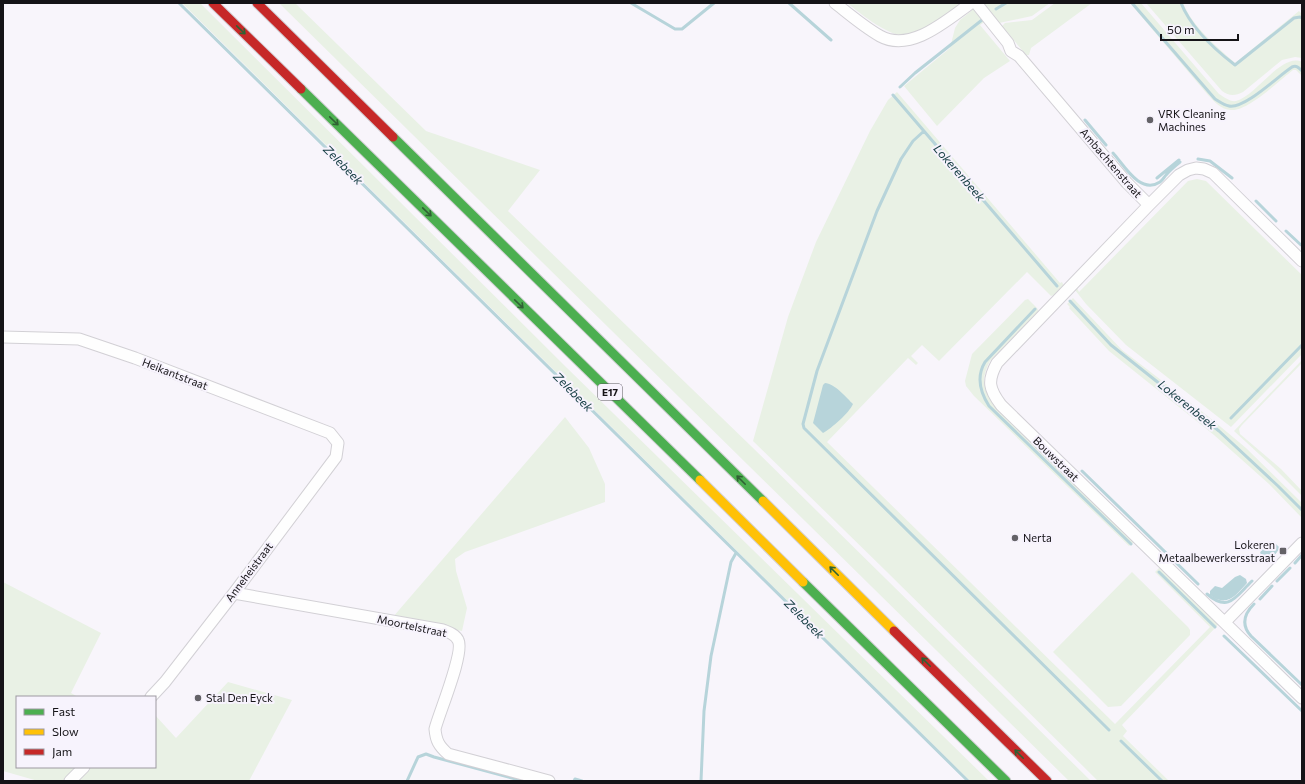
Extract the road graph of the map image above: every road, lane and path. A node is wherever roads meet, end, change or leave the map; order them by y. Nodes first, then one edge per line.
1 (213, 3) edge
2 (257, 3) edge
3 (835, 3) edge
4 (971, 3) edge
5 (976, 3) edge
6 (1149, 205) junction
7 (1302, 261) edge
8 (3, 337) edge
9 (338, 443) joint
10 (1302, 543) edge
11 (234, 593) junction
12 (1225, 622) junction
13 (152, 696) edge
14 (1302, 698) edge
15 (83, 768) edge
16 (70, 781) edge
17 (549, 781) edge
18 (1006, 781) edge
19 (1047, 781) edge

1 -> 18 highway, E17
19 -> 2 highway, E17
3 - 4 street
5 - 6 street, Ambachtenstraat
6 - 7 street, Ambachtenstraat
6 - 12 street, Bouwstraat
8 - 9 street, Heikantstraat
9 - 11 street, Anneheistraat
10 - 12 street
11 - 13 street, Anneheistraat
11 - 17 street, Moortelstraat
12 - 14 street, Bouwstraat
15 - 16 street

